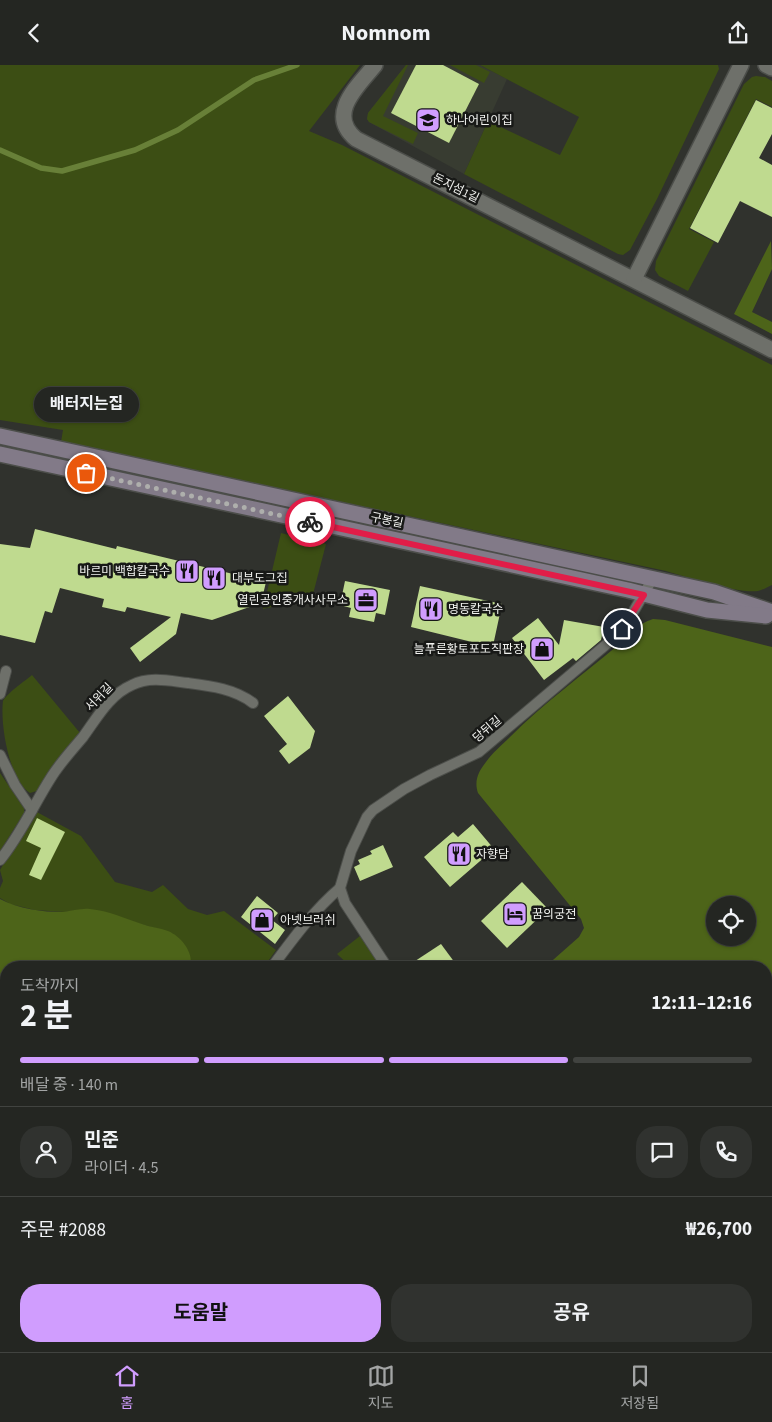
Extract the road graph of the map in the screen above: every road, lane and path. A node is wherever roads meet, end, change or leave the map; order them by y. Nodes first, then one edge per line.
1 (375, 65) edge
2 (741, 65) edge
3 (766, 65) edge
4 (772, 68) edge
5 (634, 279) junction
6 (772, 350) edge
7 (0, 436) edge
8 (0, 454) edge
9 (653, 578) junction
10 (644, 595) junction
11 (772, 612) edge
12 (772, 617) edge
13 (6, 671) dead end
14 (0, 694) edge
15 (253, 703) dead end
16 (0, 755) edge
17 (32, 809) junction
18 (0, 860) edge
19 (340, 888) junction
20 (277, 961) edge
21 (383, 961) edge

1 - 5 street, 돈지섬1길
2 - 5 street
3 - 4 street
5 - 6 street, 돈지섬1길
7 - 9 street, 구봉길
8 - 10 street, 구봉길
9 - 10 lane, 당뒤길
9 - 11 street, 구봉길
10 - 12 street, 구봉길
10 - 19 lane, 당뒤길
13 - 14 lane
15 - 17 lane, 서위길
16 - 17 lane
17 - 18 lane, 서위길
19 - 20 lane, 당뒤길
19 - 21 lane

